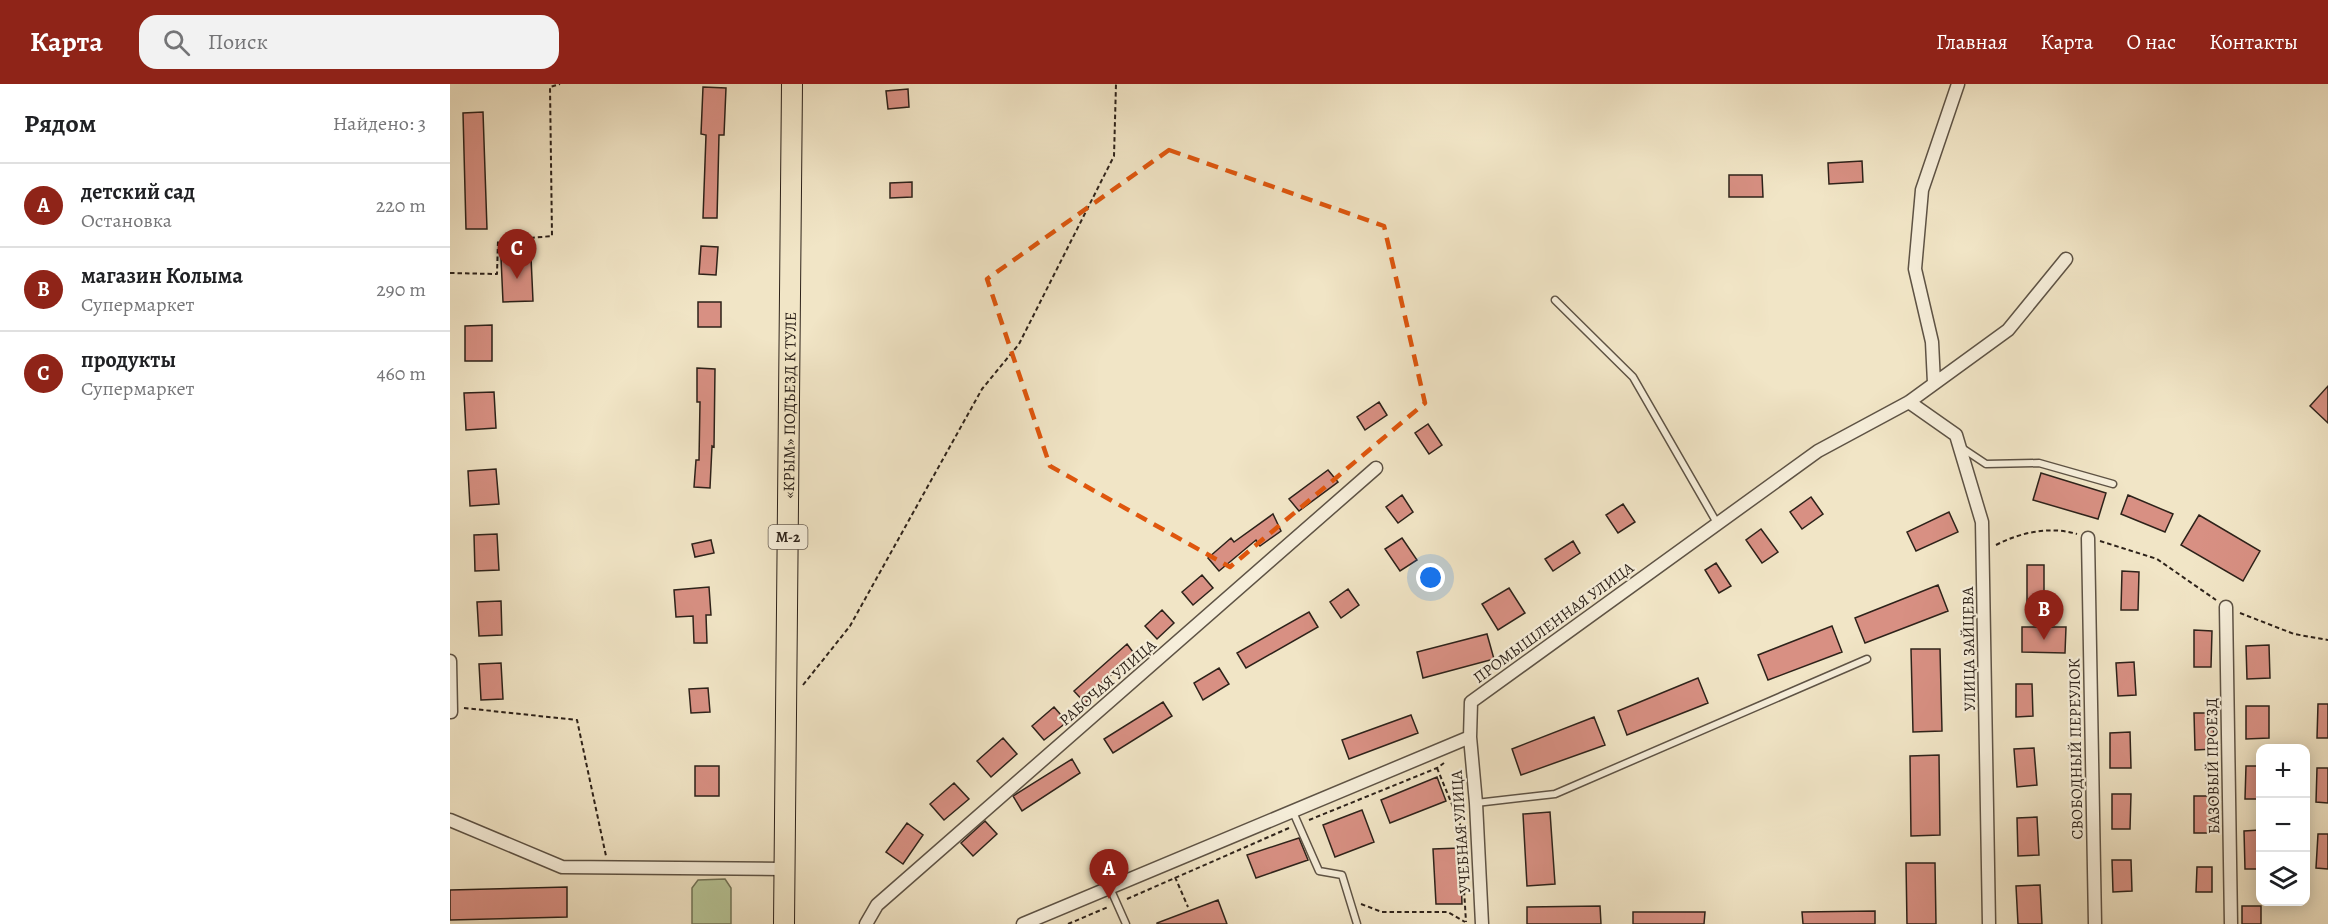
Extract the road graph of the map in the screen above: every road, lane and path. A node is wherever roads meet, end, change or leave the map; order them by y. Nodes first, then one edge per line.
1 (560, 84) edge
2 (792, 84) edge
3 (1116, 84) edge
4 (1958, 84) edge
5 (2066, 259) dead end
6 (450, 273) edge
7 (1556, 300) dead end
8 (1934, 383) junction
9 (1909, 402) junction
10 (1959, 446) junction
11 (1376, 468) dead end
12 (2113, 484) dead end
13 (1717, 524) junction
14 (2088, 538) junction
15 (1983, 551) junction
16 (2226, 607) junction
17 (2328, 640) edge
18 (1867, 659) dead end
19 (450, 661) edge
20 (786, 706) junction
21 (451, 709) edge
22 (1470, 737) junction
23 (1446, 761) dead end
24 (1437, 768) junction
25 (1476, 803) junction
26 (1293, 812) junction
27 (450, 820) edge
28 (1299, 824) junction
29 (608, 867) junction
30 (784, 869) junction
31 (1175, 877) junction
32 (1110, 888) junction
33 (1350, 899) junction
34 (1117, 903) junction
35 (1188, 907) dead end
36 (1468, 923) edge
37 (784, 924) edge
38 (866, 924) edge
39 (1023, 924) edge
40 (1068, 924) edge
41 (1126, 924) edge
42 (1357, 924) edge
43 (1482, 924) edge
44 (1989, 924) edge
45 (2095, 924) edge
46 (2231, 924) edge

1 - 6 path
2 - 20 main road, «КРЫМ» ПОДЪЕЗД К ТУЛЕ / М-2
3 - 20 path
4 - 8 street
5 - 8 street, ПРОМЫШЛЕННАЯ УЛИЦА
7 - 13 lane
8 - 9 street, ПРОМЫШЛЕННАЯ УЛИЦА
9 - 10 street, УЛИЦА ЗАЙЦЕВА
9 - 13 street, ПРОМЫШЛЕННАЯ УЛИЦА
10 - 12 lane
10 - 15 street, УЛИЦА ЗАЙЦЕВА
11 - 38 street, РАБОЧАЯ УЛИЦА
13 - 22 street, ПРОМЫШЛЕННАЯ УЛИЦА
14 - 15 path
14 - 16 path
14 - 45 street, СВОБОДНЫЙ ПЕРЕУЛОК
15 - 44 street, УЛИЦА ЗАЙЦЕВА
16 - 17 path
16 - 46 street, БАЗОВЫЙ ПРОЕЗД
18 - 25 lane
19 - 21 street
20 - 30 main road, «КРЫМ» ПОДЪЕЗД К ТУЛЕ / М-2
21 - 29 path
22 - 25 street, УЧЕБНАЯ УЛИЦА
22 - 26 street
23 - 24 path
24 - 28 path
24 - 36 path
25 - 43 street, УЧЕБНАЯ УЛИЦА
26 - 28 lane
26 - 32 street
27 - 29 street
28 - 31 path
28 - 33 lane
29 - 30 street
30 - 37 main road, «КРЫМ» ПОДЪЕЗД К ТУЛЕ
31 - 34 path
31 - 35 path
32 - 34 lane
32 - 39 street
33 - 36 path
33 - 42 lane
34 - 40 path
34 - 41 lane

